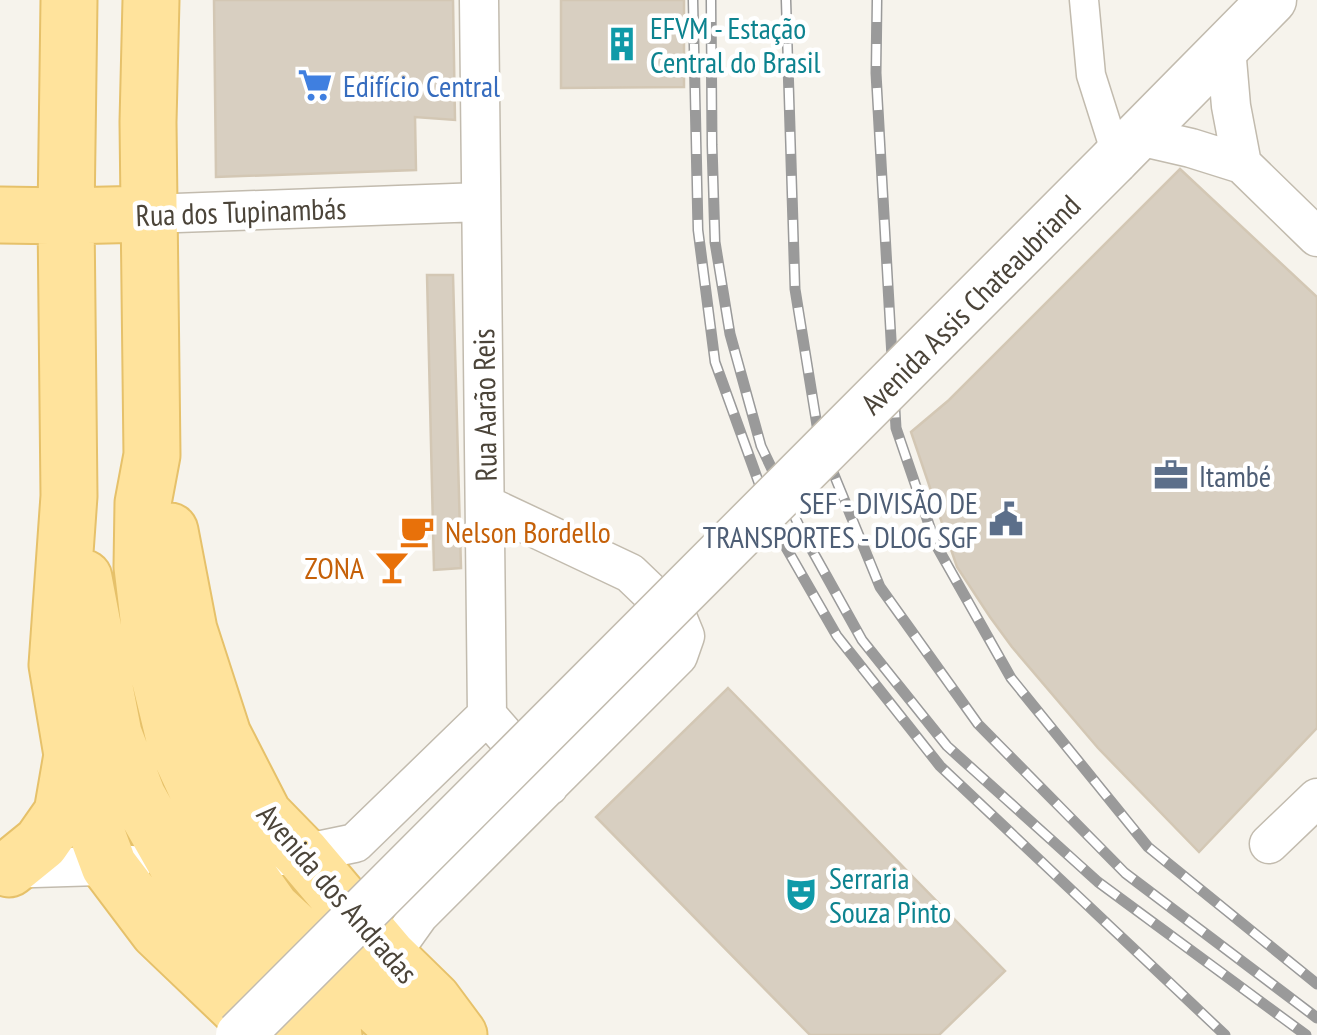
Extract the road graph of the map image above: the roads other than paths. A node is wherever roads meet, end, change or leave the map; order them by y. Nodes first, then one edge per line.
1 (69, 0) edge
2 (151, 0) edge
3 (479, 0) edge
4 (1084, 0) edge
5 (1272, 0) edge
6 (1226, 48) junction
7 (1123, 151) junction
8 (1242, 164) junction
9 (482, 202) junction
10 (0, 214) edge
11 (150, 214) junction
12 (66, 216) junction
13 (1317, 237) edge
14 (152, 455) junction
15 (69, 496) junction
16 (486, 506) junction
17 (487, 715) junction
18 (72, 755) junction
19 (549, 786) junction
20 (1317, 798) edge
21 (1269, 844) dead end
22 (302, 854) junction
23 (238, 860) junction
24 (176, 864) junction
25 (109, 866) junction
26 (5, 869) edge
27 (358, 1013) edge
28 (240, 1035) edge
29 (267, 1035) edge
30 (459, 1035) edge

1 - 12 main road, Avenida dos Andradas
2 - 11 main road, Avenida dos Andradas
3 - 9 street, Rua Aarão Reis
4 - 7 street
5 - 6 street, Avenida Assis Chateaubriand
6 - 7 street, Avenida Assis Chateaubriand
6 - 8 street
7 - 8 street
7 - 28 street, Avenida Assis Chateaubriand, bridge
8 - 13 street
9 - 11 street, Rua dos Tupinambás
9 - 16 street, Rua Aarão Reis
10 - 12 main road, Rua dos Tupinambás
11 - 12 main road, Rua dos Tupinambás
11 - 14 main road, Avenida dos Andradas
12 - 15 main road, Avenida dos Andradas
14 - 22 main road, Avenida dos Andradas
14 - 23 main road, Avenida dos Andradas
15 - 18 main road, Avenida dos Andradas
15 - 24 main road, Avenida dos Andradas
16 - 17 street, Rua Aarão Reis
16 - 19 street
17 - 19 street
17 - 22 street
18 - 25 main road, Avenida dos Andradas
18 - 26 main road
19 - 27 street
20 - 21 street
22 - 23 street
22 - 27 main road, Avenida dos Andradas
23 - 24 street
23 - 27 main road, Avenida dos Andradas
24 - 25 street
24 - 27 main road, Avenida dos Andradas
25 - 26 street
25 - 29 main road, Avenida dos Andradas
27 - 30 main road, Avenida dos Andradas

